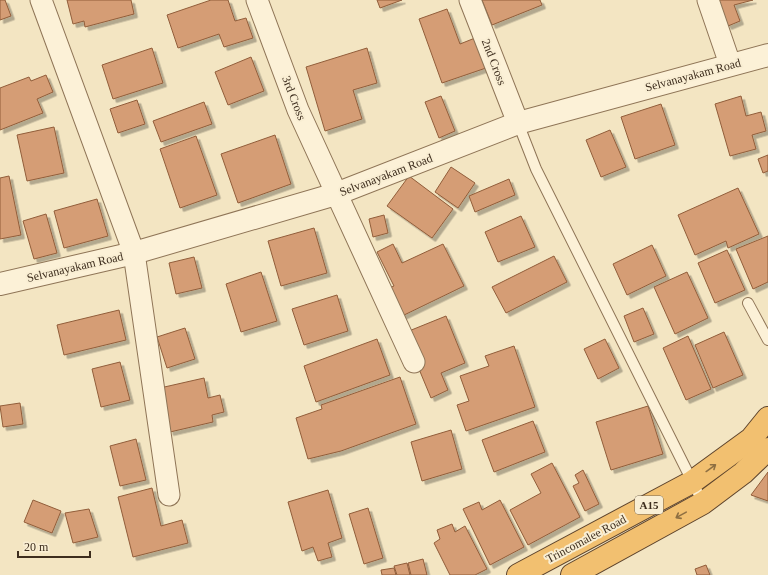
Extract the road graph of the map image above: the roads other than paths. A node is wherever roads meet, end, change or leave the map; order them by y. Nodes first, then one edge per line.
1 (41, 0) edge
2 (257, 0) edge
3 (470, 0) edge
4 (708, 0) edge
5 (768, 55) edge
6 (730, 64) junction
7 (518, 123) junction
8 (336, 194) junction
9 (134, 253) junction
10 (0, 284) edge
11 (748, 302) dead end
12 (768, 340) edge
13 (414, 362) dead end
14 (768, 418) edge
15 (768, 449) edge
16 (692, 482) junction
17 (169, 495) dead end
18 (703, 503) junction
19 (518, 575) edge
20 (572, 575) edge

1 - 9 street
2 - 8 street, 3rd Cross
3 - 7 street, 2nd Cross
4 - 6 street
5 - 6 street, Selvanayakam Road
6 - 7 street, Selvanayakam Road
7 - 8 street, Selvanayakam Road
7 - 16 lane
8 - 9 street, Selvanayakam Road
8 - 13 street, 3rd Cross
9 - 10 street, Selvanayakam Road
9 - 17 street
11 - 12 lane
16 -> 14 highway, Trincomalee Road / A15
15 - 18 highway, Trincomalee Road / A15
16 - 18 lane
16 - 19 highway, Trincomalee Road / A15
18 -> 20 highway, Trincomalee Road / A15

